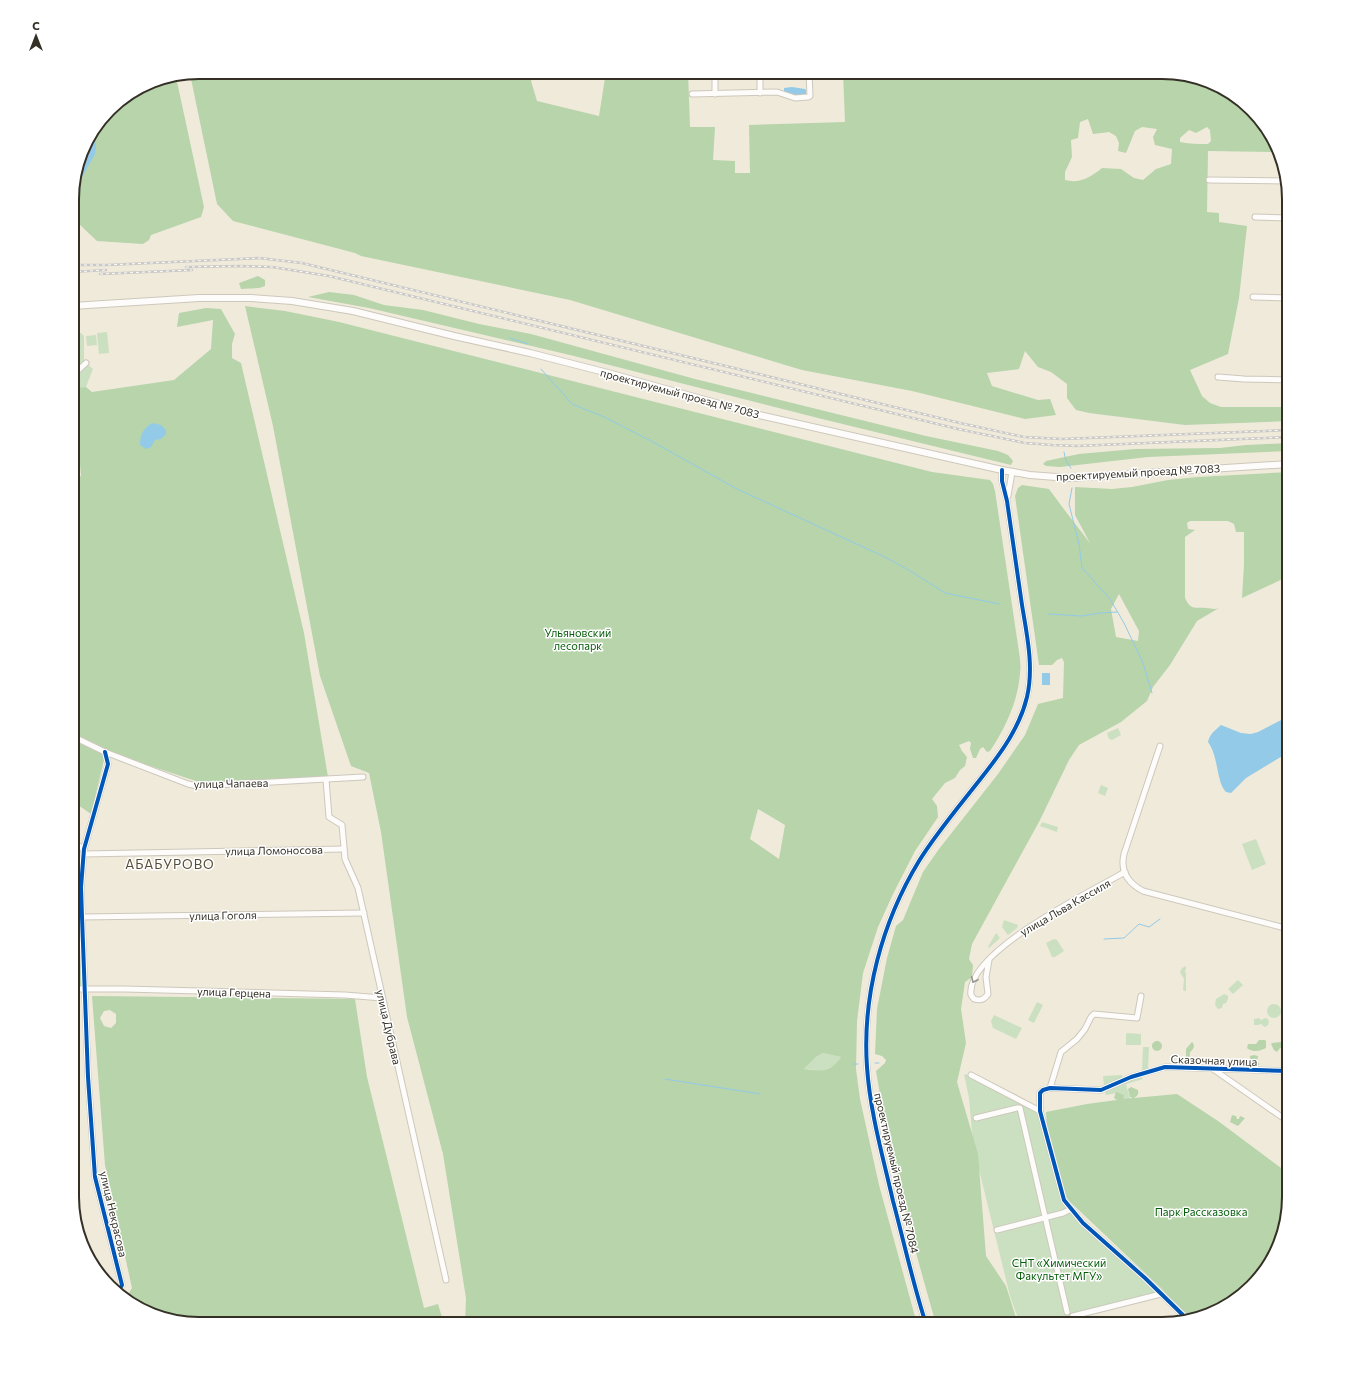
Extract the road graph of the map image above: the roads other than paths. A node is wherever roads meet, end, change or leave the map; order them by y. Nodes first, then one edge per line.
1 (715, 79) edge
2 (760, 79) edge
3 (809, 79) edge
4 (760, 93) junction
5 (692, 94) dead end
6 (716, 94) junction
7 (1209, 180) dead end
8 (1280, 181) edge
9 (1255, 217) dead end
10 (1282, 218) edge
11 (1253, 297) dead end
12 (1282, 298) edge
13 (79, 306) edge
14 (86, 363) dead end
15 (79, 370) edge
16 (1218, 377) dead end
17 (1282, 380) edge
18 (1282, 464) edge
19 (1002, 470) junction
20 (1012, 472) junction
21 (1007, 501) junction
22 (79, 739) edge
23 (1160, 746) dead end
24 (105, 752) junction
25 (363, 778) dead end
26 (326, 780) junction
27 (79, 848) edge
28 (344, 849) junction
29 (83, 851) junction
30 (1125, 872) junction
31 (81, 887) joint
32 (364, 913) junction
33 (82, 917) junction
34 (1282, 927) edge
35 (989, 960) junction
36 (79, 989) edge
37 (84, 989) junction
38 (1141, 996) dead end
39 (382, 998) junction
40 (1212, 1068) junction
41 (1282, 1071) edge
42 (971, 1075) dead end
43 (1050, 1088) junction
44 (1040, 1112) junction
45 (1282, 1117) edge
46 (976, 1118) dead end
47 (1071, 1209) junction
48 (1045, 1218) junction
49 (997, 1230) dead end
50 (446, 1280) dead end
51 (121, 1287) edge
52 (1161, 1294) junction
53 (1067, 1312) dead end
54 (1183, 1315) edge
55 (1073, 1316) dead end
56 (924, 1317) edge

1 - 6 street
2 - 4 street
3 - 4 street
4 - 6 street
5 - 6 street
7 - 8 street
9 - 10 street
11 - 12 street
13 - 19 main road, проектируемый проезд № 7083
14 - 15 street
16 - 17 street
18 - 20 main road, проектируемый проезд № 7083
19 - 20 main road, проектируемый проезд № 7083
19 - 21 street, проектируемый проезд № 7084
20 - 21 street, проектируемый проезд № 7084
21 - 56 street, проектируемый проезд № 7084
22 - 24 street, улица Чапаева
23 - 30 street
24 - 26 street, улица Чапаева
24 - 29 street, улица Некрасова
25 - 26 street, улица Чапаева
26 - 28 street, улица Дубрава
27 - 29 street
28 - 29 street, улица Ломоносова
28 - 32 street, улица Дубрава
29 - 31 street, улица Некрасова
30 - 34 street
30 - 35 street, улица Льва Кассиля
31 - 33 street, улица Некрасова
32 - 33 street, улица Гоголя
32 - 39 street, улица Дубрава
33 - 37 street, улица Некрасова
35 -> 35 street, улица Льва Кассиля
36 - 37 street, улица Герцена
37 - 39 street, улица Герцена
37 - 51 street, улица Некрасова
38 - 43 street
39 - 50 street, улица Дубрава
40 - 41 street, Сказочная улица
40 - 43 street, Сказочная улица
40 - 45 street, Сказочная улица
42 - 44 street
43 - 44 street
44 - 47 street
46 - 48 street
47 - 48 street
47 - 52 street
48 - 49 street
48 - 53 street
52 - 54 street
52 - 55 street

